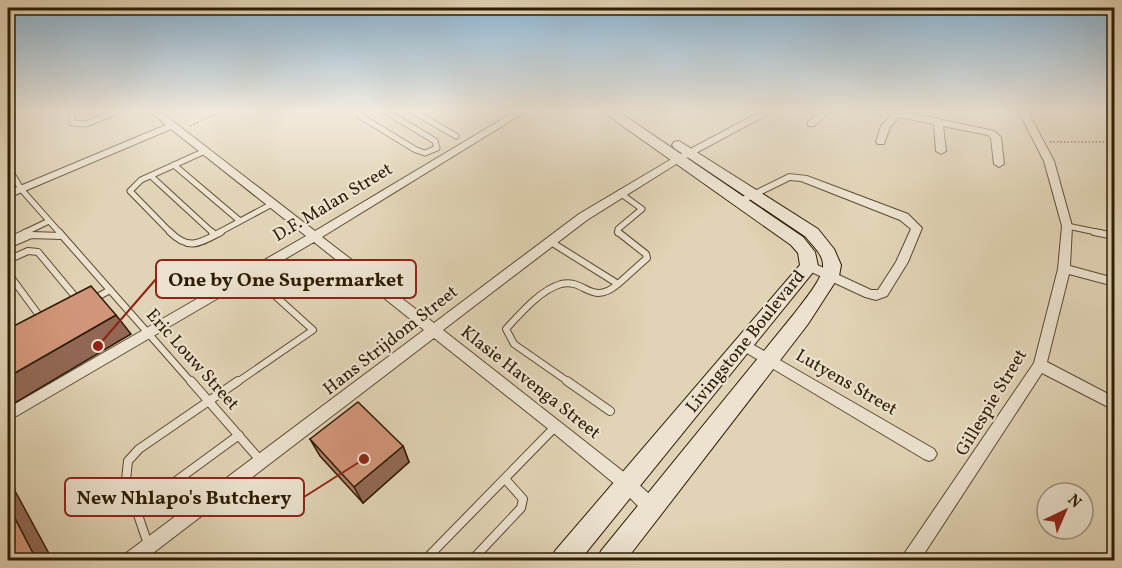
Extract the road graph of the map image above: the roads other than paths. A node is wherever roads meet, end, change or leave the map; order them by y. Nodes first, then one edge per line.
1 (148, 139) edge
2 (189, 139) edge
3 (397, 139) edge
4 (431, 139) edge
5 (477, 139) edge
6 (655, 139) edge
7 (663, 139) edge
8 (717, 139) edge
9 (882, 139) edge
10 (937, 139) edge
11 (996, 139) edge
12 (1038, 139) edge
13 (881, 142) dead end
14 (205, 151) junction
15 (941, 151) dead end
16 (684, 155) junction
17 (999, 164) dead end
18 (174, 165) junction
19 (8, 167) edge
20 (151, 176) junction
21 (21, 189) junction
22 (620, 193) junction
23 (8, 195) edge
24 (746, 197) junction
25 (272, 204) junction
26 (49, 221) junction
27 (240, 221) junction
28 (1067, 226) junction
29 (215, 235) junction
30 (1114, 236) edge
31 (62, 237) junction
32 (314, 237) junction
33 (8, 241) edge
34 (551, 242) junction
35 (8, 245) edge
36 (8, 260) edge
37 (808, 266) junction
38 (1064, 268) junction
39 (8, 273) edge
40 (250, 273) junction
41 (830, 276) junction
42 (1114, 282) edge
43 (618, 284) junction
44 (110, 290) junction
45 (82, 305) junction
46 (73, 310) edge
47 (46, 325) edge
48 (434, 331) junction
49 (146, 334) junction
50 (745, 345) junction
51 (769, 360) junction
52 (1040, 365) junction
53 (210, 402) junction
54 (1114, 404) edge
55 (610, 411) dead end
56 (8, 415) edge
57 (556, 426) junction
58 (239, 435) junction
59 (929, 454) dead end
60 (262, 463) junction
61 (505, 479) junction
62 (628, 485) junction
63 (653, 509) junction
64 (135, 511) junction
65 (149, 548) junction
66 (131, 560) edge
67 (425, 561) edge
68 (472, 561) edge
69 (564, 561) edge
70 (610, 561) edge
71 (910, 561) edge

1 - 21 street
2 - 14 street, Klasie Havenga Street
3 - 4 lane
5 - 32 street, D.F. Malan Street
6 - 16 street, Livingstone Boulevard
7 - 16 street, Livingstone Boulevard
8 - 16 street, Hans Strijdom Street
9 - 13 street
10 - 15 street
11 - 17 street
12 - 28 street, Gillespie Street
14 - 18 lane
14 - 25 street, Klasie Havenga Street
16 - 22 street, Hans Strijdom Street
16 - 24 street, Livingstone Boulevard
18 - 20 lane
18 - 27 lane
19 - 21 lane, Eric Louw Street
20 - 29 lane
20 - 29 lane
21 - 23 street
21 - 26 lane, Eric Louw Street
22 - 34 street, Hans Strijdom Street
22 - 43 lane
24 - 37 street, Livingstone Boulevard
24 - 41 street, Livingstone Boulevard
24 - 41 street
25 - 27 lane
25 - 32 street, Klasie Havenga Street
26 - 31 lane, Eric Louw Street
26 - 33 lane
27 - 29 lane
28 - 30 lane
28 - 38 street, Gillespie Street
31 - 35 lane
31 - 44 lane, Eric Louw Street
32 - 40 street, D.F. Malan Street
32 - 48 street, Klasie Havenga Street
34 - 43 lane
34 - 48 street, Hans Strijdom Street
36 - 45 lane
37 - 41 street
37 - 50 street, Livingstone Boulevard
38 - 42 street
38 - 52 street, Gillespie Street
39 - 47 lane
40 - 49 street, D.F. Malan Street
40 - 53 lane
41 - 51 street, Livingstone Boulevard
43 - 55 lane
44 - 45 lane
44 - 49 lane, Eric Louw Street
45 - 46 lane
48 - 57 street, Klasie Havenga Street
48 - 60 street, Hans Strijdom Street
49 - 53 lane, Eric Louw Street
49 - 56 street, D.F. Malan Street
50 - 51 street, Lutyens Street
50 - 62 street, Livingstone Boulevard
51 - 59 street, Lutyens Street
51 - 63 street, Livingstone Boulevard
52 - 54 street
52 - 71 street, Gillespie Street
53 - 58 lane, Eric Louw Street
53 - 64 lane
57 - 61 lane
57 - 62 street, Klasie Havenga Street
58 - 60 lane, Eric Louw Street
58 - 64 lane
60 - 65 street, Hans Strijdom Street
61 - 67 lane
61 - 68 lane
62 - 63 street, Klasie Havenga Street
62 - 69 street, Livingstone Boulevard
63 - 70 street, Livingstone Boulevard
64 - 65 lane
65 - 66 street, Hans Strijdom Street

